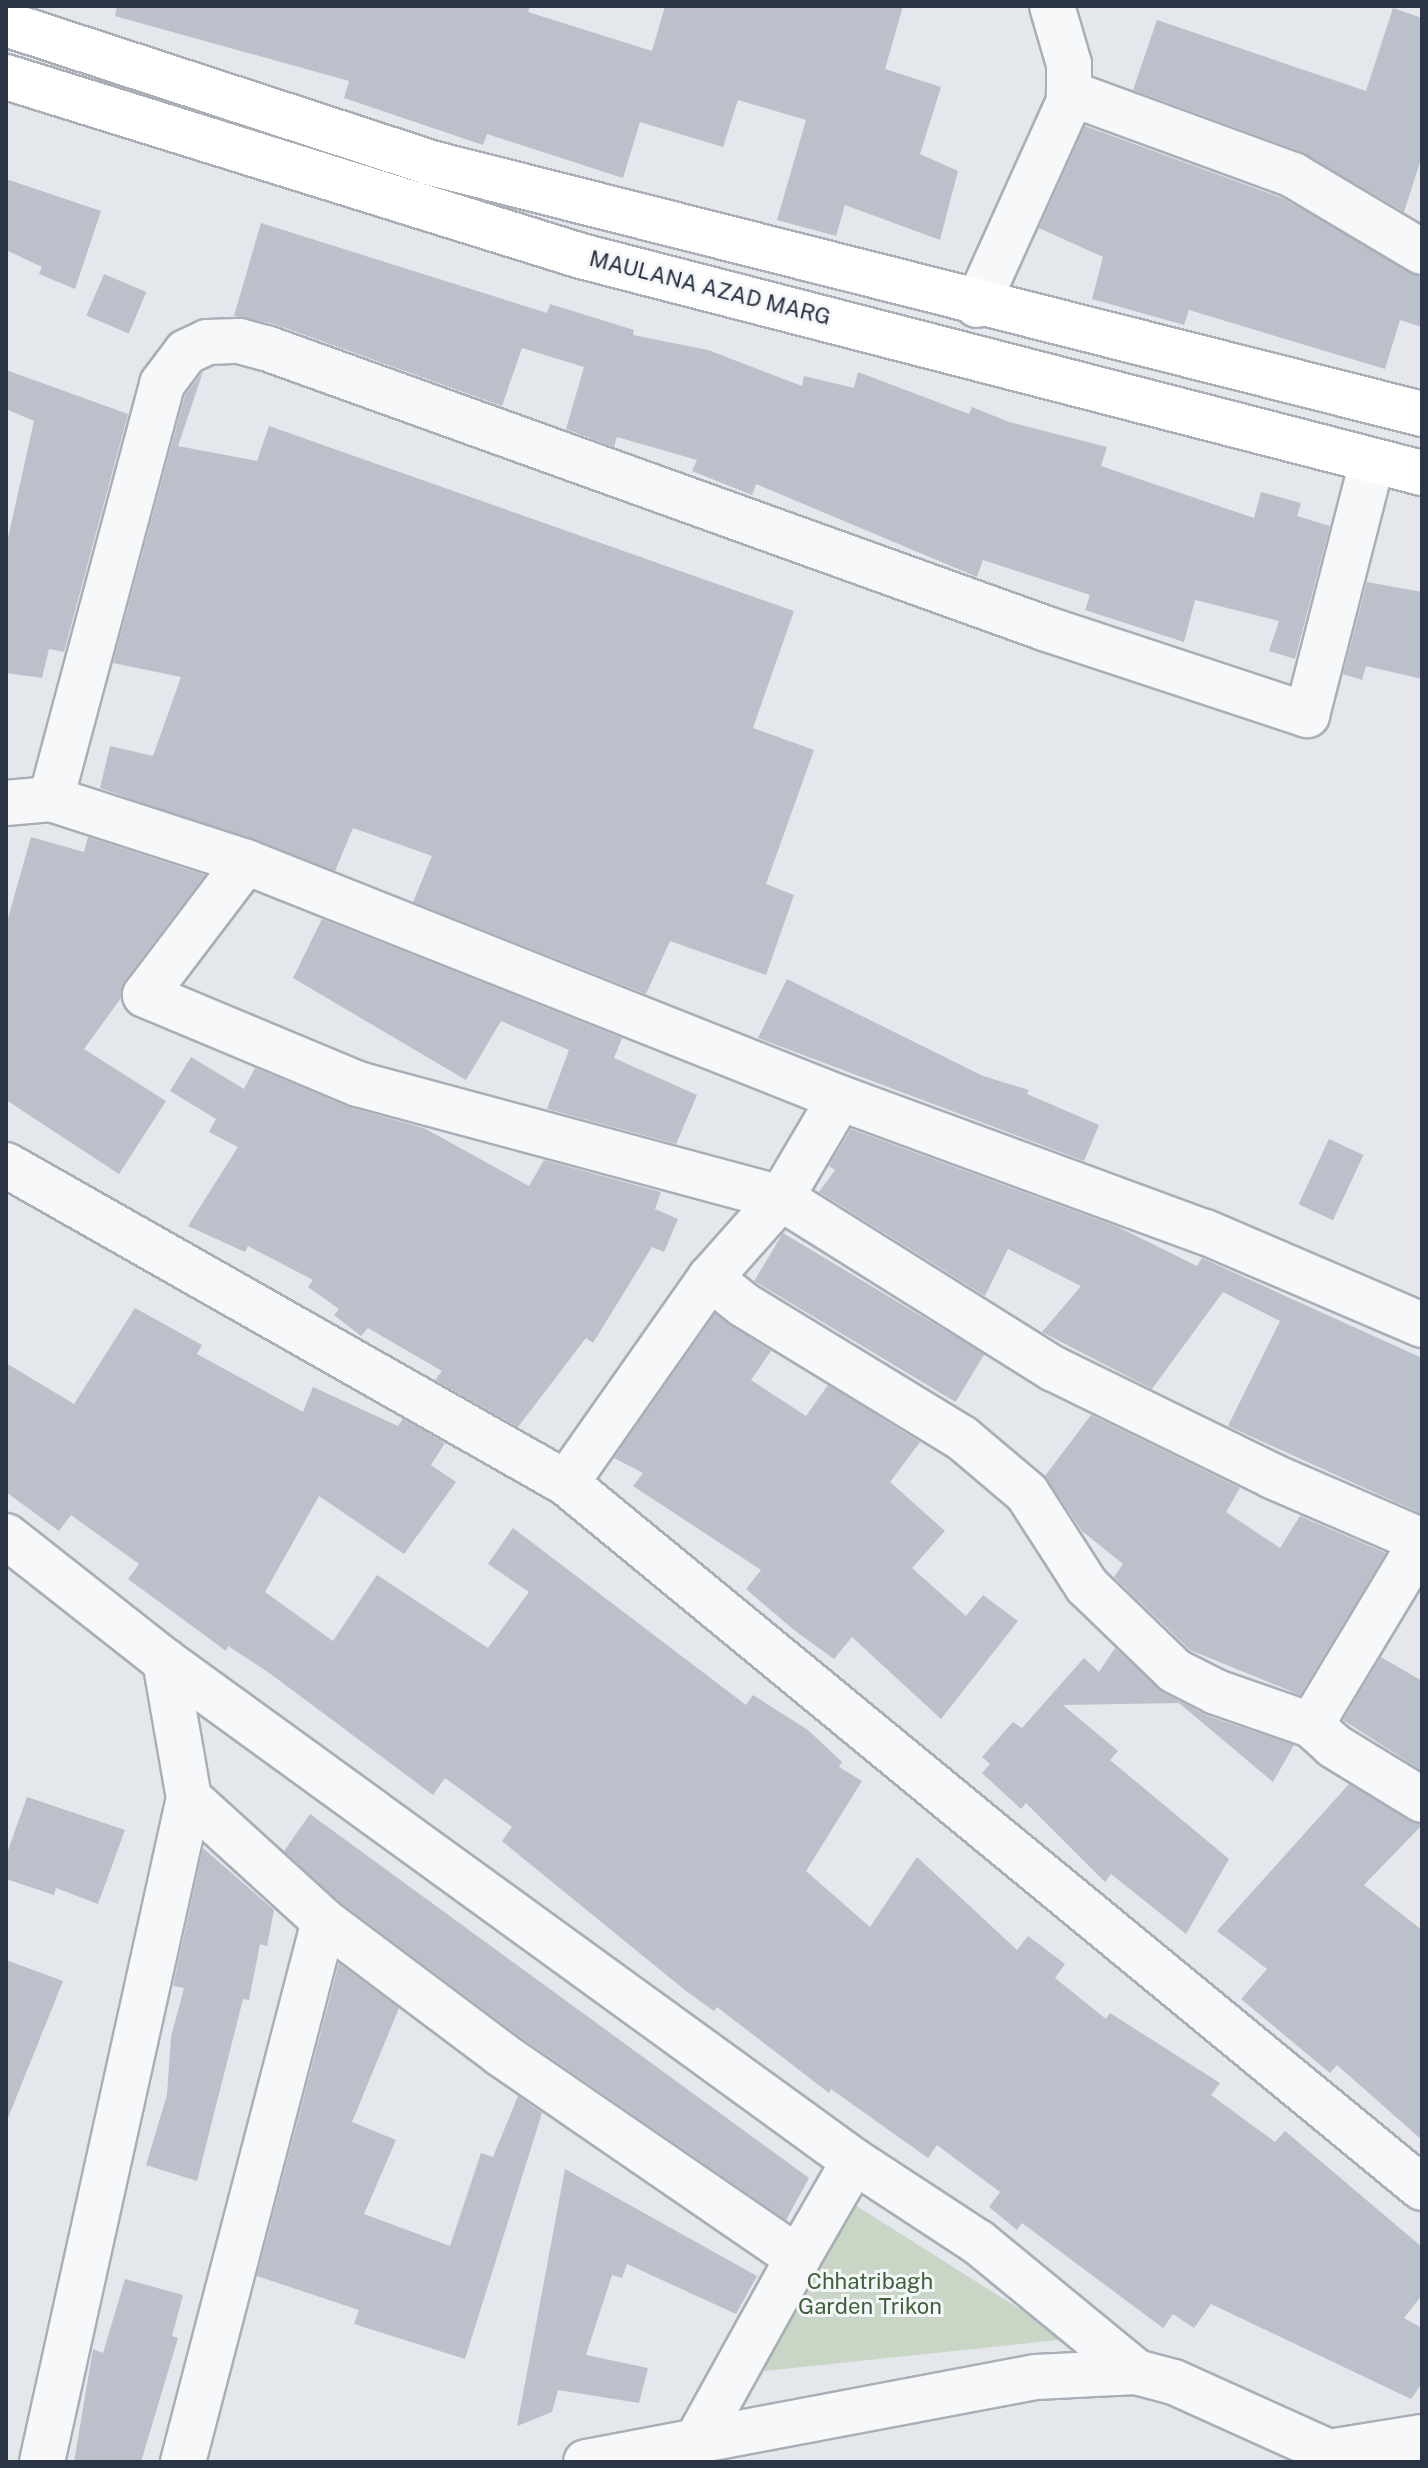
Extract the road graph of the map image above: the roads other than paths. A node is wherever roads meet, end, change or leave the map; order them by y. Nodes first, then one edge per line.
1 (1052, 6) edge
2 (6, 24) edge
3 (6, 77) edge
4 (1069, 93) junction
5 (1422, 252) edge
6 (977, 305) junction
7 (1422, 414) edge
8 (1372, 462) junction
9 (1422, 473) edge
10 (51, 799) junction
11 (6, 803) edge
12 (246, 862) junction
13 (840, 1098) junction
14 (6, 1165) edge
15 (781, 1198) junction
16 (710, 1278) junction
17 (1422, 1324) edge
18 (566, 1483) junction
19 (6, 1536) edge
20 (1422, 1541) edge
21 (165, 1661) junction
22 (1311, 1725) junction
23 (189, 1798) junction
24 (1422, 1800) edge
25 (324, 1921) junction
26 (854, 2161) junction
27 (1422, 2188) edge
28 (798, 2258) junction
29 (1136, 2372) junction
30 (1422, 2437) edge
31 (690, 2451) edge
32 (42, 2462) edge
33 (183, 2462) edge
34 (586, 2462) edge

1 - 4 street
2 - 6 main road
3 - 8 main road, MAULANA AZAD MARG
4 - 5 street
4 - 6 street
6 - 7 main road
8 - 9 main road, MAULANA AZAD MARG
8 - 10 street
10 - 11 street
10 - 12 street
12 - 13 street
12 - 15 street
13 - 15 street
13 - 17 street
14 - 18 street
15 - 16 street
15 - 20 street
16 - 18 street
16 - 22 street
18 - 27 street
19 - 21 street
20 - 22 street
21 - 23 street
21 - 26 street
22 - 24 street
23 - 25 street
23 - 32 street
25 - 28 street
25 - 33 street
26 - 28 street
26 - 29 street
28 - 31 street
29 - 30 street
29 - 31 street
31 - 34 street

